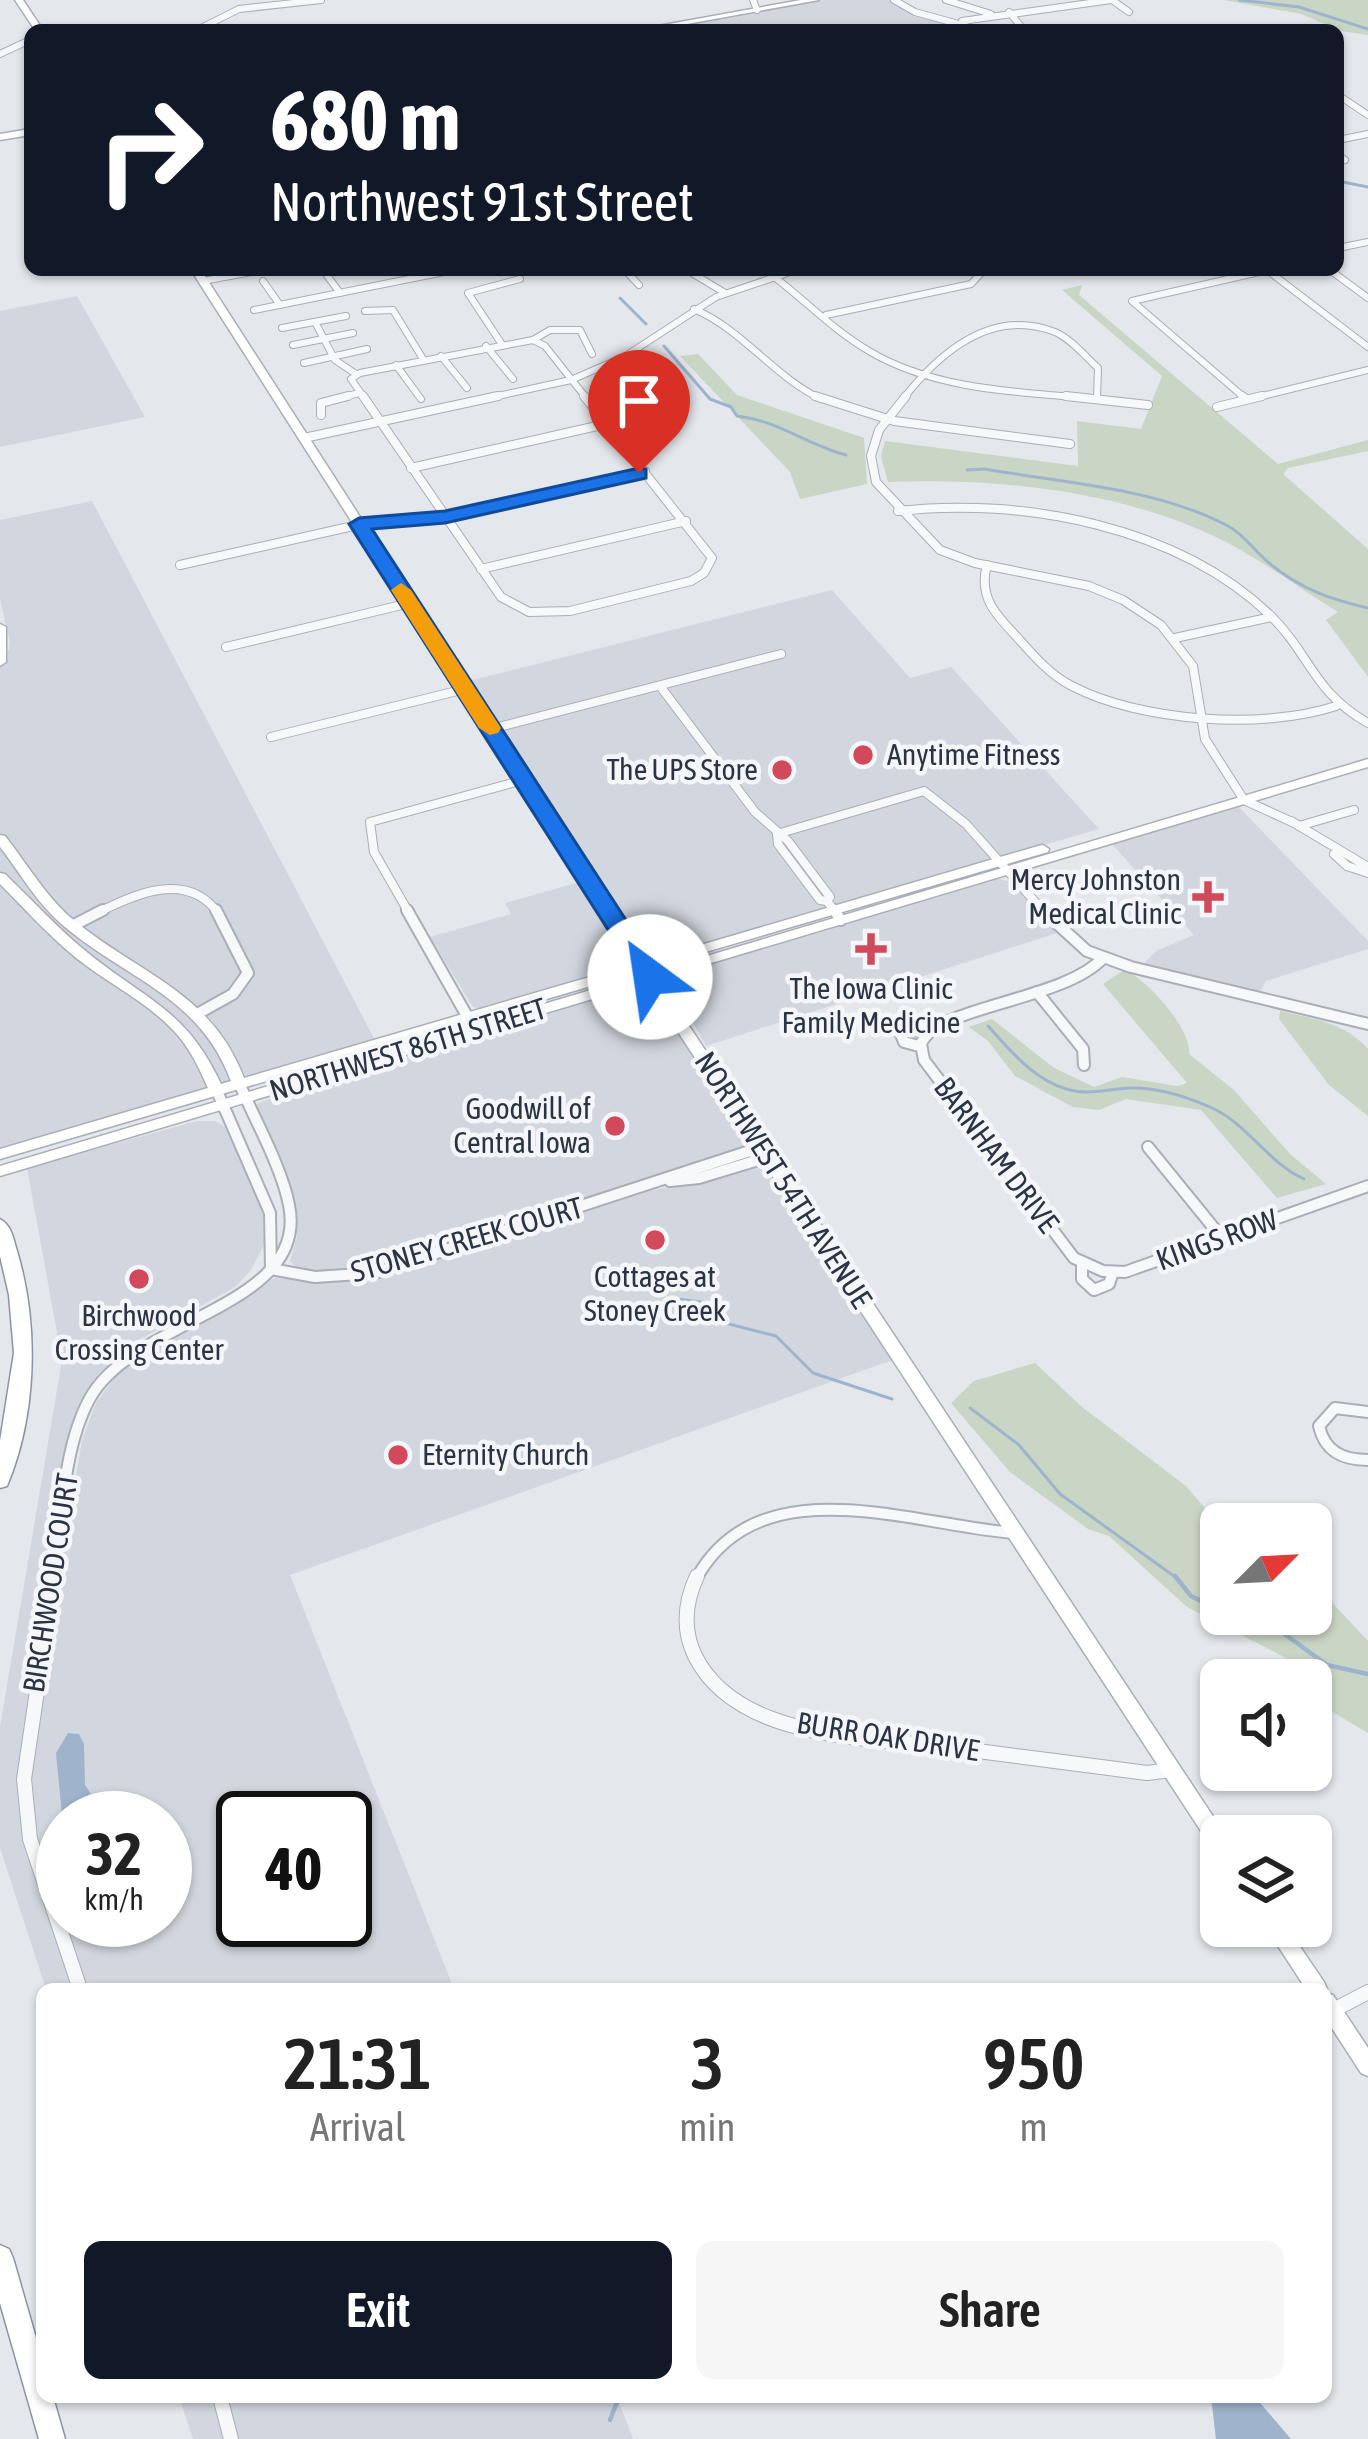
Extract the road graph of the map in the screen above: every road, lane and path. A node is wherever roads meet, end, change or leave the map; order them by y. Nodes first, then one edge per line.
1 (321, 0) edge
2 (814, 0) edge
3 (894, 0) edge
4 (946, 0) edge
5 (1112, 0) edge
6 (755, 5) edge
7 (1061, 9) junction
8 (1009, 12) junction
9 (1129, 12) dead end
10 (988, 14) junction
11 (1072, 17) dead end
12 (1218, 19) dead end
13 (965, 23) joint
14 (204, 24) edge
15 (670, 24) edge
16 (1016, 24) edge
17 (1215, 24) edge
18 (200, 276) edge
19 (328, 276) edge
20 (395, 276) edge
21 (424, 276) edge
22 (631, 276) edge
23 (697, 276) edge
24 (773, 276) joint
25 (982, 276) edge
26 (1241, 276) edge
27 (1275, 276) edge
28 (1338, 276) edge
29 (520, 279) dead end
30 (263, 281) dead end
31 (399, 281) junction
32 (639, 285) dead end
33 (340, 292) junction
34 (725, 292) junction
35 (1368, 298) edge
36 (280, 304) junction
37 (694, 309) junction
38 (254, 310) dead end
39 (364, 311) dead end
40 (826, 315) junction
41 (346, 316) dead end
42 (315, 322) junction
43 (282, 328) dead end
44 (353, 333) dead end
45 (326, 338) junction
46 (533, 340) junction
47 (502, 343) junction
48 (293, 345) dead end
49 (486, 346) junction
50 (1368, 347) edge
51 (367, 349) dead end
52 (592, 354) dead end
53 (441, 356) junction
54 (334, 357) junction
55 (423, 359) junction
56 (304, 363) dead end
57 (396, 365) junction
58 (1368, 370) edge
59 (924, 373) junction
60 (354, 379) junction
61 (512, 379) dead end
62 (571, 380) junction
63 (467, 388) dead end
64 (359, 393) junction
65 (1097, 397) junction
66 (421, 399) dead end
67 (1246, 399) junction
68 (1148, 405) dead end
69 (1217, 406) dead end
70 (321, 415) dead end
71 (889, 418) junction
72 (380, 422) junction
73 (606, 424) junction
74 (304, 438) junction
75 (1070, 444) dead end
76 (411, 468) junction
77 (645, 471) junction
78 (898, 511) junction
79 (445, 517) junction
80 (686, 521) junction
81 (359, 524) junction
82 (180, 565) dead end
83 (987, 566) junction
84 (482, 569) junction
85 (410, 603) junction
86 (1272, 617) junction
87 (0, 627) edge
88 (1175, 638) junction
89 (226, 647) dead end
90 (781, 654) dead end
91 (0, 662) edge
92 (660, 686) junction
93 (464, 688) junction
94 (1336, 706) junction
95 (1202, 715) junction
96 (1368, 723) edge
97 (490, 729) junction
98 (271, 737) dead end
99 (1368, 753) edge
100 (1368, 763) edge
101 (524, 781) junction
102 (1246, 796) junction
103 (1354, 809) dead end
104 (1296, 824) junction
105 (777, 834) junction
106 (0, 839) edge
107 (1005, 866) junction
108 (1368, 870) edge
109 (0, 877) edge
110 (834, 911) junction
111 (73, 926) junction
112 (1103, 958) junction
113 (647, 972) junction
114 (1037, 992) junction
115 (199, 1013) junction
116 (471, 1023) junction
117 (1367, 1023) edge
118 (929, 1028) junction
119 (919, 1046) junction
120 (1084, 1065) dead end
121 (242, 1092) junction
122 (220, 1099) junction
123 (1148, 1148) dead end
124 (765, 1152) junction
125 (0, 1154) edge
126 (0, 1171) edge
127 (1368, 1186) edge
128 (0, 1226) edge
129 (1222, 1238) junction
130 (1082, 1264) junction
131 (271, 1269) junction
132 (1113, 1272) junction
133 (1368, 1412) edge
134 (1368, 1460) edge
135 (0, 1480) edge
136 (1014, 1532) junction
137 (1171, 1770) junction
138 (1201, 1815) edge
139 (1289, 1947) edge
140 (78, 1983) edge
141 (1313, 1983) edge
142 (1368, 1992) edge
143 (1332, 2007) edge
144 (1332, 2015) edge
145 (1368, 2066) edge
146 (0, 2238) edge
147 (0, 2258) edge
148 (11, 2295) junction
149 (36, 2383) edge
150 (42, 2403) edge
151 (222, 2403) edge
152 (52, 2439) edge
153 (231, 2439) edge

1 - 14 street
2 - 6 street
3 - 13 street
4 - 10 street
5 - 7 street
5 - 9 street
6 - 15 street
7 - 8 street
7 - 11 street
8 - 10 street
8 - 16 street
10 - 13 street
12 - 17 street
18 - 74 street, NORTHWEST 54TH AVENUE
19 - 33 street
20 - 31 street
21 - 31 street
22 - 32 street
23 - 34 street
24 - 34 street
24 - 40 street
25 - 40 street
26 - 67 street
27 - 50 street
28 - 35 street
29 - 47 street
30 - 36 street
31 - 33 street
33 - 36 street
34 - 37 street
36 - 38 street
37 - 62 street
37 - 71 street
39 - 55 street
40 - 59 street
41 - 42 street
42 - 43 street
42 - 45 street
44 - 45 street
45 - 48 street
45 - 54 street
46 - 47 street
46 - 52 street
46 - 62 street
47 - 49 street
49 - 53 street
49 - 61 street
51 - 54 street
53 - 55 street
53 - 63 street
54 - 56 street
54 - 60 street
55 - 57 street
57 - 60 street
57 - 66 street
58 - 67 street
59 - 65 street
59 - 65 street
59 - 71 street
60 - 64 street
62 - 72 street
62 - 73 street
64 - 70 street
64 - 72 street
65 - 68 street
67 - 69 street
71 - 75 street
71 - 78 street
72 - 74 street
72 - 76 street
73 - 76 street
73 - 77 street
74 - 81 street, NORTHWEST 54TH AVENUE
76 - 79 street
77 - 79 street
77 - 80 street
78 - 83 street
78 - 86 street
79 - 81 street
79 - 84 street
80 - 84 street
80 - 84 street
81 - 82 street
81 - 85 street, NORTHWEST 54TH AVENUE
83 - 88 street
83 - 95 street
85 - 89 street
85 - 93 street, NORTHWEST 54TH AVENUE
86 - 88 street
86 - 94 street
87 - 91 street
88 - 95 street
90 - 92 street
92 - 97 street
92 - 105 street
93 - 97 street, NORTHWEST 54TH AVENUE
93 - 98 street
94 - 95 street
94 - 96 street
95 - 102 street
97 - 101 street, NORTHWEST 54TH AVENUE
99 - 102 street, NORTHWEST 86TH STREET
100 - 102 street, NORTHWEST 86TH STREET
101 - 113 street, NORTHWEST 54TH AVENUE
101 - 116 street
102 - 104 street
102 - 107 street, NORTHWEST 86TH STREET
103 - 104 street
104 - 108 street
105 - 107 street
105 - 110 street
106 - 111 street
107 - 110 street, NORTHWEST 86TH STREET
107 - 112 street
109 - 122 street
110 - 113 street, NORTHWEST 86TH STREET
111 - 115 street
111 - 115 street
112 - 114 street
112 - 117 street
113 - 116 street, NORTHWEST 86TH STREET
113 - 124 street, NORTHWEST 54TH AVENUE
114 - 118 street
114 - 120 street
115 - 121 street
116 - 121 street, NORTHWEST 86TH STREET
118 - 119 street
118 - 119 street, BARNHAM DRIVE
119 - 130 street, BARNHAM DRIVE
121 - 122 street, NORTHWEST 86TH STREET
121 - 131 street
122 - 125 street, NORTHWEST 86TH STREET
122 - 126 street, NORTHWEST 86TH STREET
122 - 131 street
123 - 129 street
124 - 131 street, STONEY CREEK COURT
124 - 136 street, NORTHWEST 54TH AVENUE
127 - 129 street, KINGS ROW
128 - 135 highway
129 - 132 street, KINGS ROW
130 - 132 street, KINGS ROW
130 - 132 street
131 - 140 street, BIRCHWOOD COURT
133 - 134 street
136 - 137 street, NORTHWEST 54TH AVENUE
136 - 137 street, BURR OAK DRIVE
137 - 138 street, NORTHWEST 54TH AVENUE
139 - 141 street
142 - 143 street
144 - 145 street
146 - 148 highway
147 - 148 highway
148 - 149 highway
150 - 152 highway
151 - 153 street

